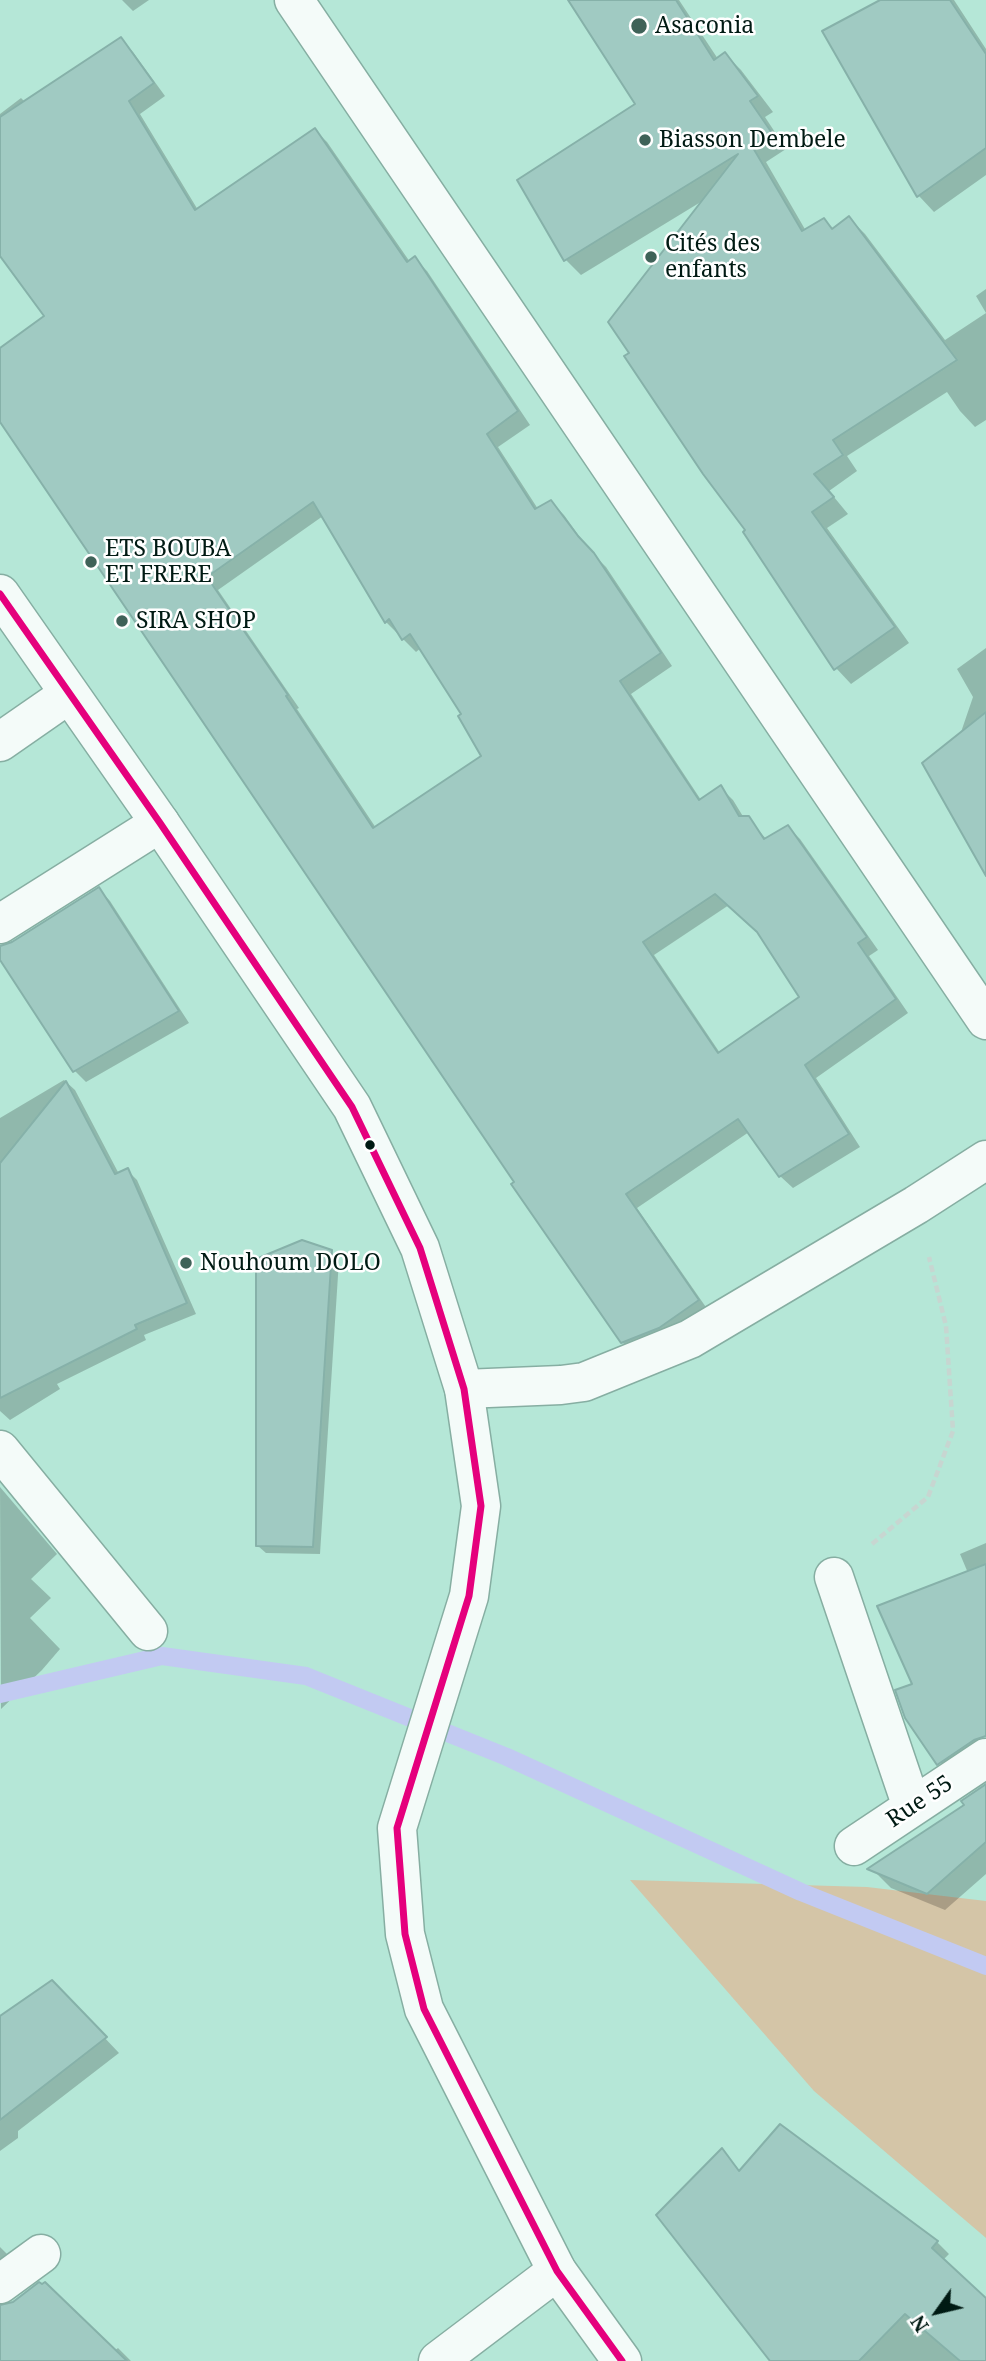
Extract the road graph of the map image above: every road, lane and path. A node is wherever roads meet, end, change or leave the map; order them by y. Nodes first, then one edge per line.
1 (294, 0) edge
2 (0, 594) edge
3 (69, 694) junction
4 (0, 742) edge
5 (160, 823) junction
6 (0, 924) edge
7 (986, 1020) edge
8 (986, 1160) edge
9 (916, 1205) junction
10 (464, 1389) junction
11 (0, 1450) edge
12 (834, 1577) joint
13 (148, 1631) dead end
14 (986, 1758) edge
15 (912, 1807) junction
16 (854, 1846) dead end
17 (41, 2254) dead end
18 (557, 2271) junction
19 (0, 2284) edge
20 (438, 2361) edge
21 (622, 2361) edge

1 - 7 street
2 - 3 street
3 - 4 street
3 - 5 street
5 - 6 street
5 - 10 street
8 - 9 street
9 - 10 street
9 - 12 path
10 - 18 street
11 - 13 street
12 - 15 street
14 - 15 street, Rue 55
15 - 16 street, Rue 55
17 - 19 street
18 - 20 street
18 - 21 street

